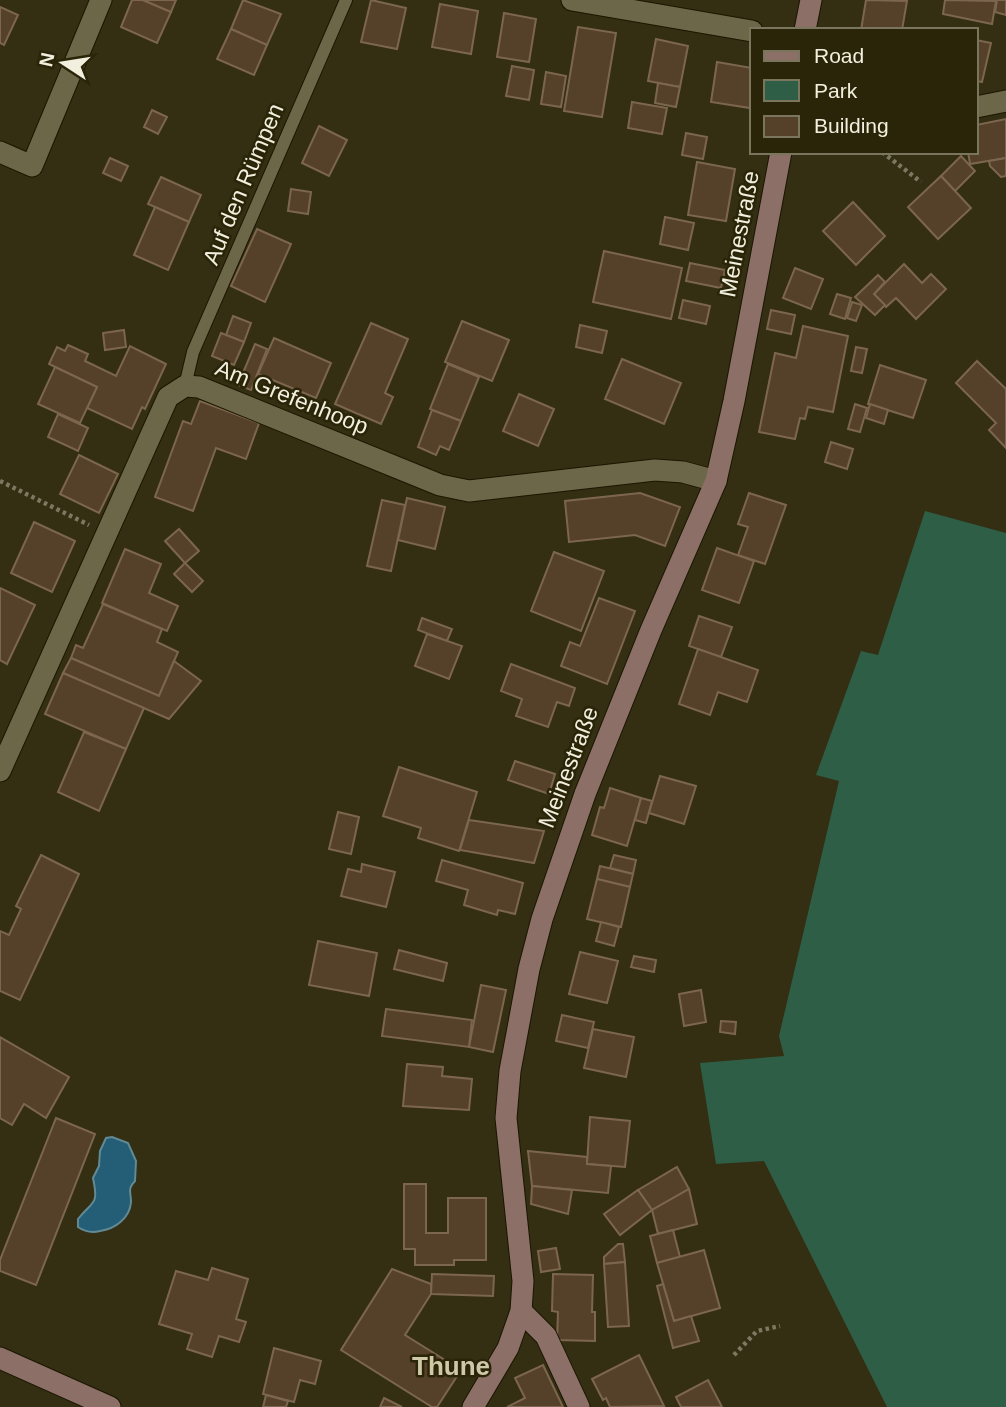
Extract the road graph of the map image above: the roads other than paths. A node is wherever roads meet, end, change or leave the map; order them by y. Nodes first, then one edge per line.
1 (101, 0) edge
2 (346, 0) edge
3 (572, 0) edge
4 (811, 0) edge
5 (805, 28) edge
6 (750, 31) edge
7 (1006, 101) edge
8 (978, 107) edge
9 (0, 152) edge
10 (781, 154) edge
11 (184, 386) junction
12 (716, 481) junction
13 (0, 771) edge
14 (521, 1311) junction
15 (0, 1358) edge
16 (110, 1407) edge
17 (473, 1407) edge
18 (579, 1407) edge

1 - 9 street
2 - 11 lane, Auf den Rümpen
3 - 6 street
4 - 5 street
7 - 8 street
10 - 12 street, Meinestraße
11 - 12 street, Am Grefenhoop
11 - 13 street, Am Grefenhoop
12 - 14 street, Meinestraße
14 - 17 street, Meinestraße
14 - 18 street
15 - 16 street

